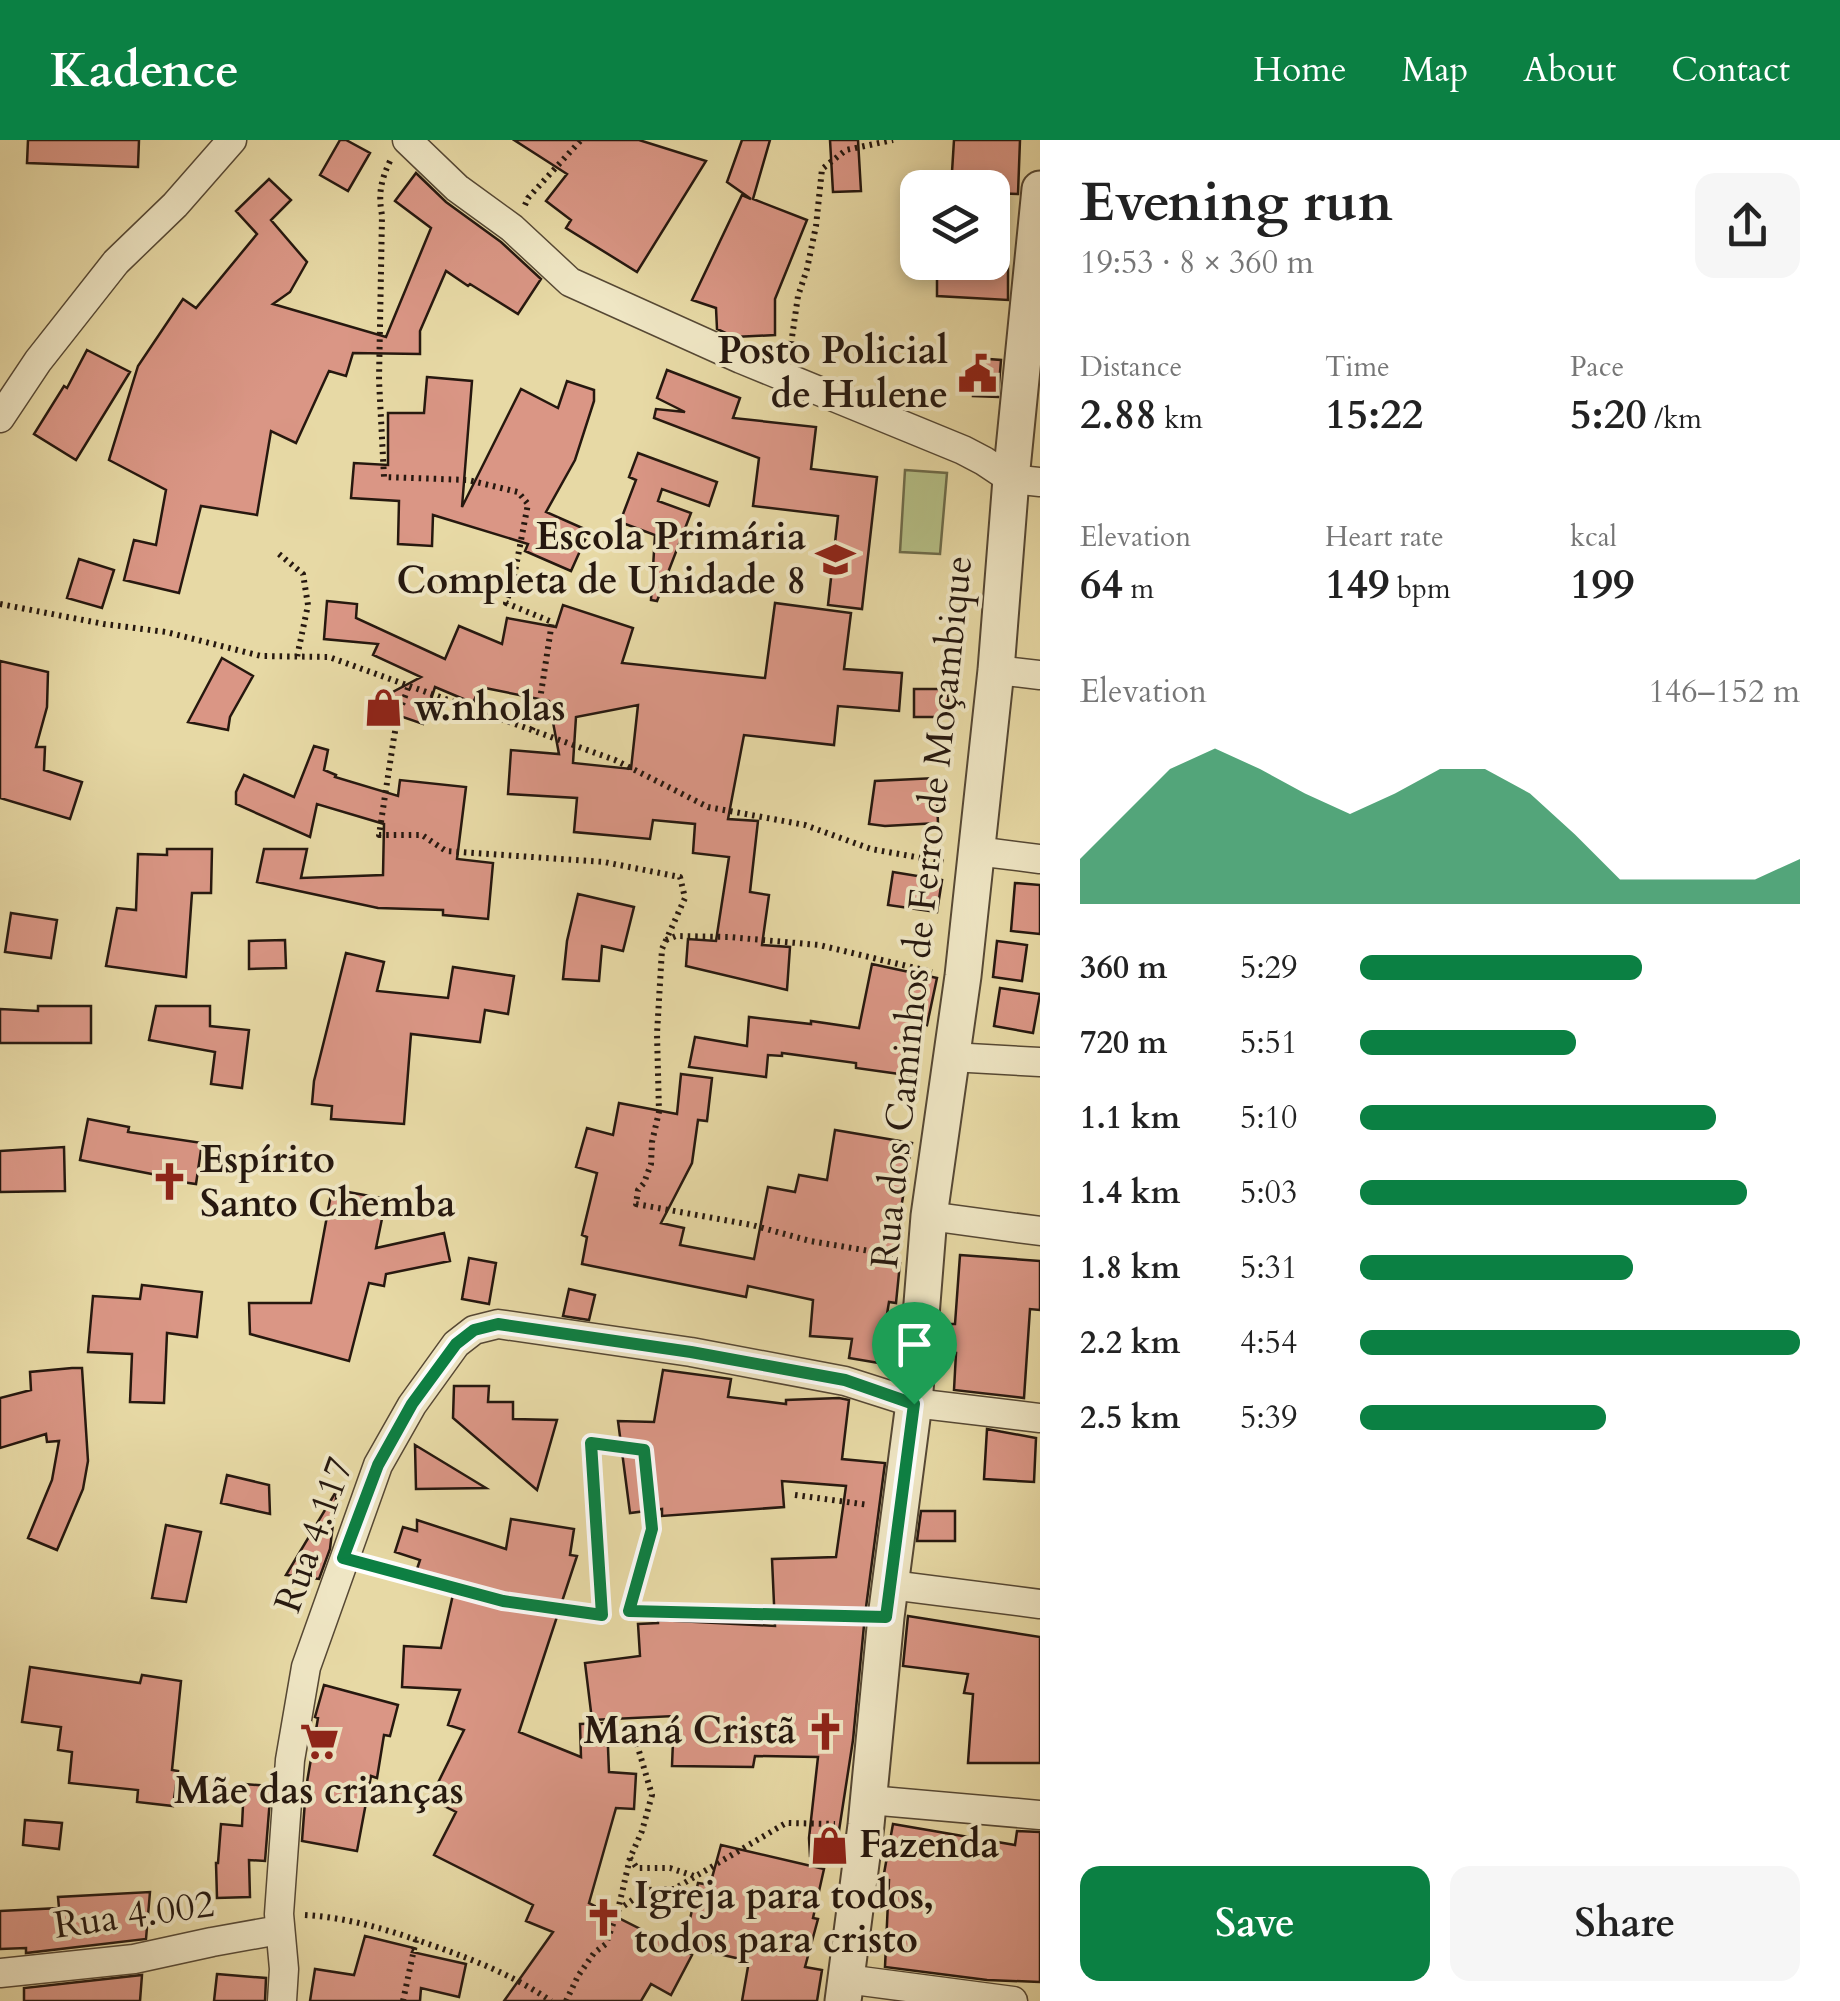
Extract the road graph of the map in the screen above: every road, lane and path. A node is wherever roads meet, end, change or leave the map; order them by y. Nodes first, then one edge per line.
1 (232, 140) edge
2 (581, 140) edge
3 (893, 140) edge
4 (400, 147) edge
5 (1040, 189) edge
6 (512, 228) junction
7 (783, 377) junction
8 (0, 418) edge
9 (1025, 480) edge
10 (279, 554) dead end
11 (0, 604) edge
12 (297, 657) junction
13 (996, 670) junction
14 (1040, 675) edge
15 (408, 688) junction
16 (531, 731) junction
17 (1040, 859) edge
18 (974, 862) junction
19 (666, 940) junction
20 (963, 976) junction
21 (951, 1056) junction
22 (1040, 1062) edge
23 (929, 1216) junction
24 (1040, 1231) edge
25 (924, 1261) junction
26 (914, 1404) junction
27 (1040, 1418) edge
28 (795, 1495) dead end
29 (900, 1510) junction
30 (343, 1558) junction
31 (889, 1601) junction
32 (1040, 1604) edge
33 (636, 1741) dead end
34 (868, 1812) junction
35 (1040, 1815) edge
36 (630, 1858) junction
37 (696, 1876) junction
38 (618, 1910) junction
39 (279, 1922) junction
40 (416, 1940) junction
41 (0, 1972) edge
42 (845, 1990) edge
43 (282, 2001) edge
44 (402, 2001) edge
45 (551, 2001) edge
46 (566, 2001) edge
47 (1013, 2001) edge

1 - 8 street
2 - 6 path
3 - 7 path
4 - 6 street
4 - 16 path
5 - 9 street, Rua dos Caminhos de Ferro de Moçambique
6 - 7 street
7 - 9 street
9 - 13 street, Rua dos Caminhos de Ferro de Moçambique
10 - 12 path
11 - 12 path
12 - 15 path
13 - 14 street
13 - 18 street, Rua dos Caminhos de Ferro de Moçambique
15 - 16 path
15 - 19 path
16 - 18 path
17 - 18 street
18 - 20 street, Rua dos Caminhos de Ferro de Moçambique
19 - 20 path
19 - 25 path
20 - 21 street, Rua dos Caminhos de Ferro de Moçambique
21 - 22 street
21 - 23 street, Rua dos Caminhos de Ferro de Moçambique
23 - 24 street
23 - 25 street, Rua dos Caminhos de Ferro de Moçambique
25 - 26 street, Rua dos Caminhos de Ferro de Moçambique
26 - 27 street, Rua 4.117
26 - 29 street, Rua dos Caminhos de Ferro de Moçambique
26 - 30 street, Rua 4.117
28 - 29 path
29 - 31 street, Rua dos Caminhos de Ferro de Moçambique
30 - 31 path
30 - 39 street, Rua 4.117
31 - 32 street
31 - 34 street, Rua dos Caminhos de Ferro de Moçambique
33 - 36 path
34 - 35 street
34 - 37 path
34 - 42 street, Rua dos Caminhos de Ferro de Moçambique
36 - 37 path
36 - 38 path
37 - 38 path
38 - 46 path
39 - 40 path
39 - 41 street, Rua 4.002
39 - 43 street, Rua 4.117
40 - 44 path
40 - 45 path
42 - 47 street

